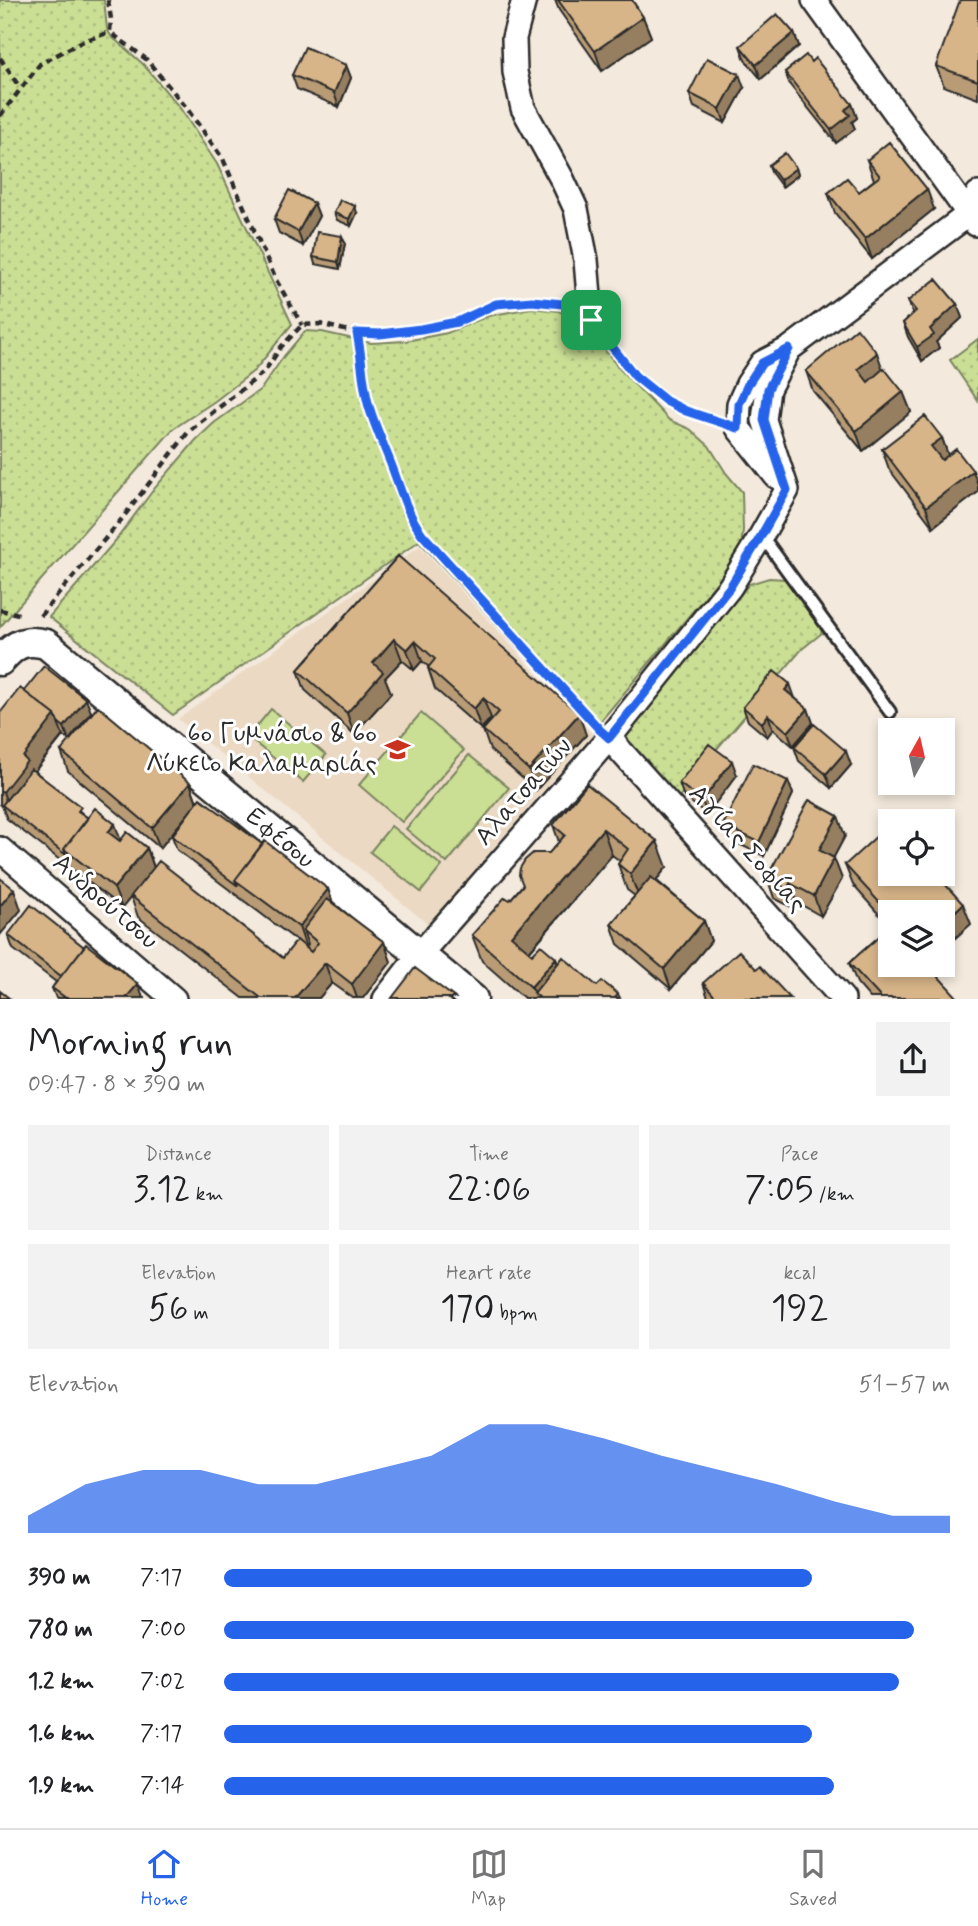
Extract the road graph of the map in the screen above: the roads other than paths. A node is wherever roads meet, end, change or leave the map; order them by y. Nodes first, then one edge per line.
1 (524, 0) edge
2 (818, 2) edge
3 (975, 212) edge
4 (591, 320) road end
5 (789, 349) junction
6 (787, 490) junction
7 (761, 536) junction
8 (8, 653) edge
9 (890, 712) dead end
10 (609, 738) junction
11 (0, 849) edge
12 (420, 954) junction
13 (174, 999) edge
14 (385, 999) edge
15 (473, 999) edge
16 (843, 999) edge

1 - 4 street
2 - 3 street
3 - 5 street
5 - 6 street
5 - 6 street
6 - 7 street, Αλατσατών
7 - 9 lane
7 - 10 street, Αλατσατών
8 - 12 street, Εφέσου
10 - 12 street, Αλατσατών
10 - 16 street, Αγίας Σοφίας
11 - 13 street, Ανδρούτσου
12 - 14 street, Αλατσατών
12 - 15 street, Εφέσου

